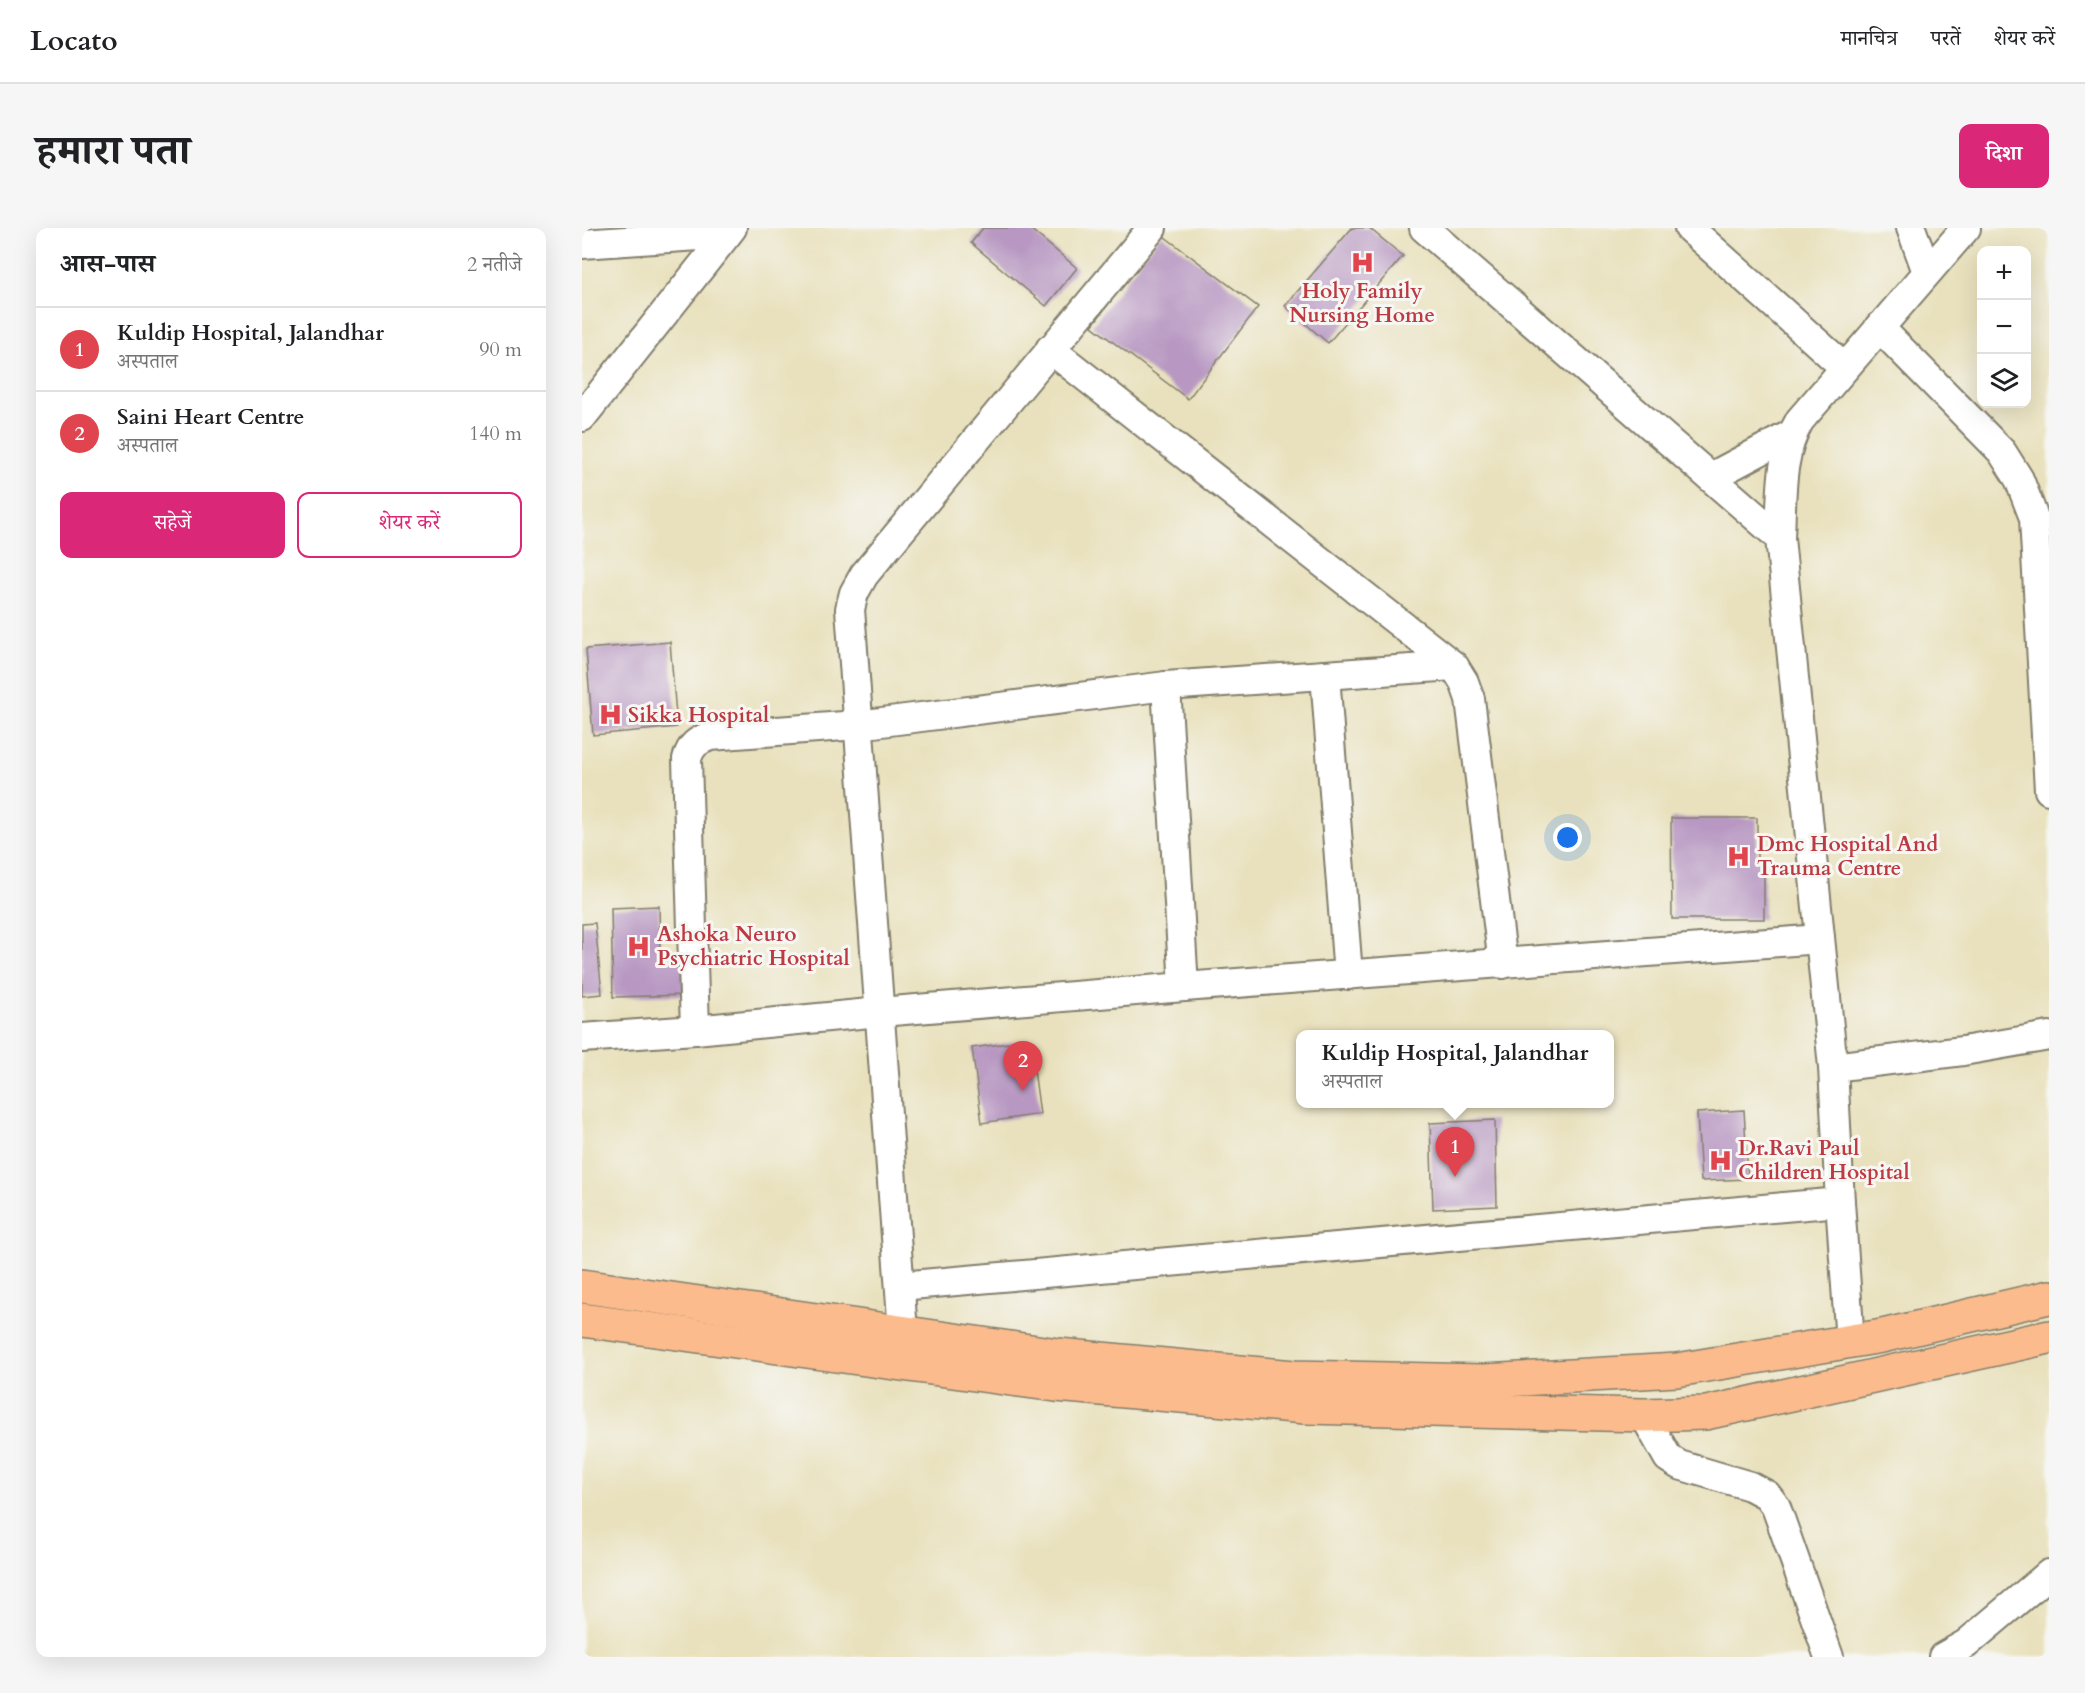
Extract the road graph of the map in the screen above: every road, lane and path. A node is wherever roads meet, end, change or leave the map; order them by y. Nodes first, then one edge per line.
1 (1152, 228) edge
2 (1911, 228) edge
3 (1966, 228) edge
4 (730, 231) edge
5 (1439, 233) edge
6 (1706, 233) edge
7 (582, 244) edge
8 (1927, 272) junction
9 (1879, 327) junction
10 (1050, 349) junction
11 (1844, 367) junction
12 (582, 417) edge
13 (1790, 435) junction
14 (1711, 477) junction
15 (2042, 525) edge
16 (1780, 538) junction
17 (1454, 666) junction
18 (1325, 675) junction
19 (1166, 686) junction
20 (858, 725) junction
21 (2049, 790) edge
22 (1820, 939) junction
23 (1503, 964) junction
24 (1348, 975) junction
25 (1184, 987) junction
26 (880, 1012) junction
27 (695, 1030) junction
28 (2049, 1036) edge
29 (582, 1038) edge
30 (1833, 1067) junction
31 (1840, 1202) junction
32 (582, 1286) edge
33 (900, 1286) junction
34 (2049, 1297) edge
35 (582, 1320) edge
36 (903, 1332) junction
37 (2049, 1337) edge
38 (1850, 1342) junction
39 (1644, 1415) junction
40 (2049, 1574) edge
41 (1829, 1657) edge
42 (1942, 1657) edge

1 - 10 street
2 - 8 street
3 - 8 street
4 - 7 street
4 - 12 street
5 - 14 street
6 - 11 street
8 - 9 street
9 - 11 street
9 - 15 street
10 - 17 street
10 - 20 street
11 - 13 street
13 - 14 street
13 - 16 street
14 - 16 street
15 - 21 street
16 - 22 street
17 - 18 street
17 - 23 street
18 - 19 street
18 - 24 street
19 - 20 street
19 - 25 street
20 - 26 street
20 - 27 street
22 - 23 street
22 - 30 street
23 - 24 street
24 - 25 street
25 - 26 street
26 - 27 street
26 - 33 street
27 - 29 street
28 - 30 street
30 - 31 street
31 - 33 street
31 - 38 street
32 - 36 highway
33 - 36 street
34 - 38 highway
35 - 39 highway
36 - 38 highway
37 - 39 highway
39 - 41 street
40 - 42 street

